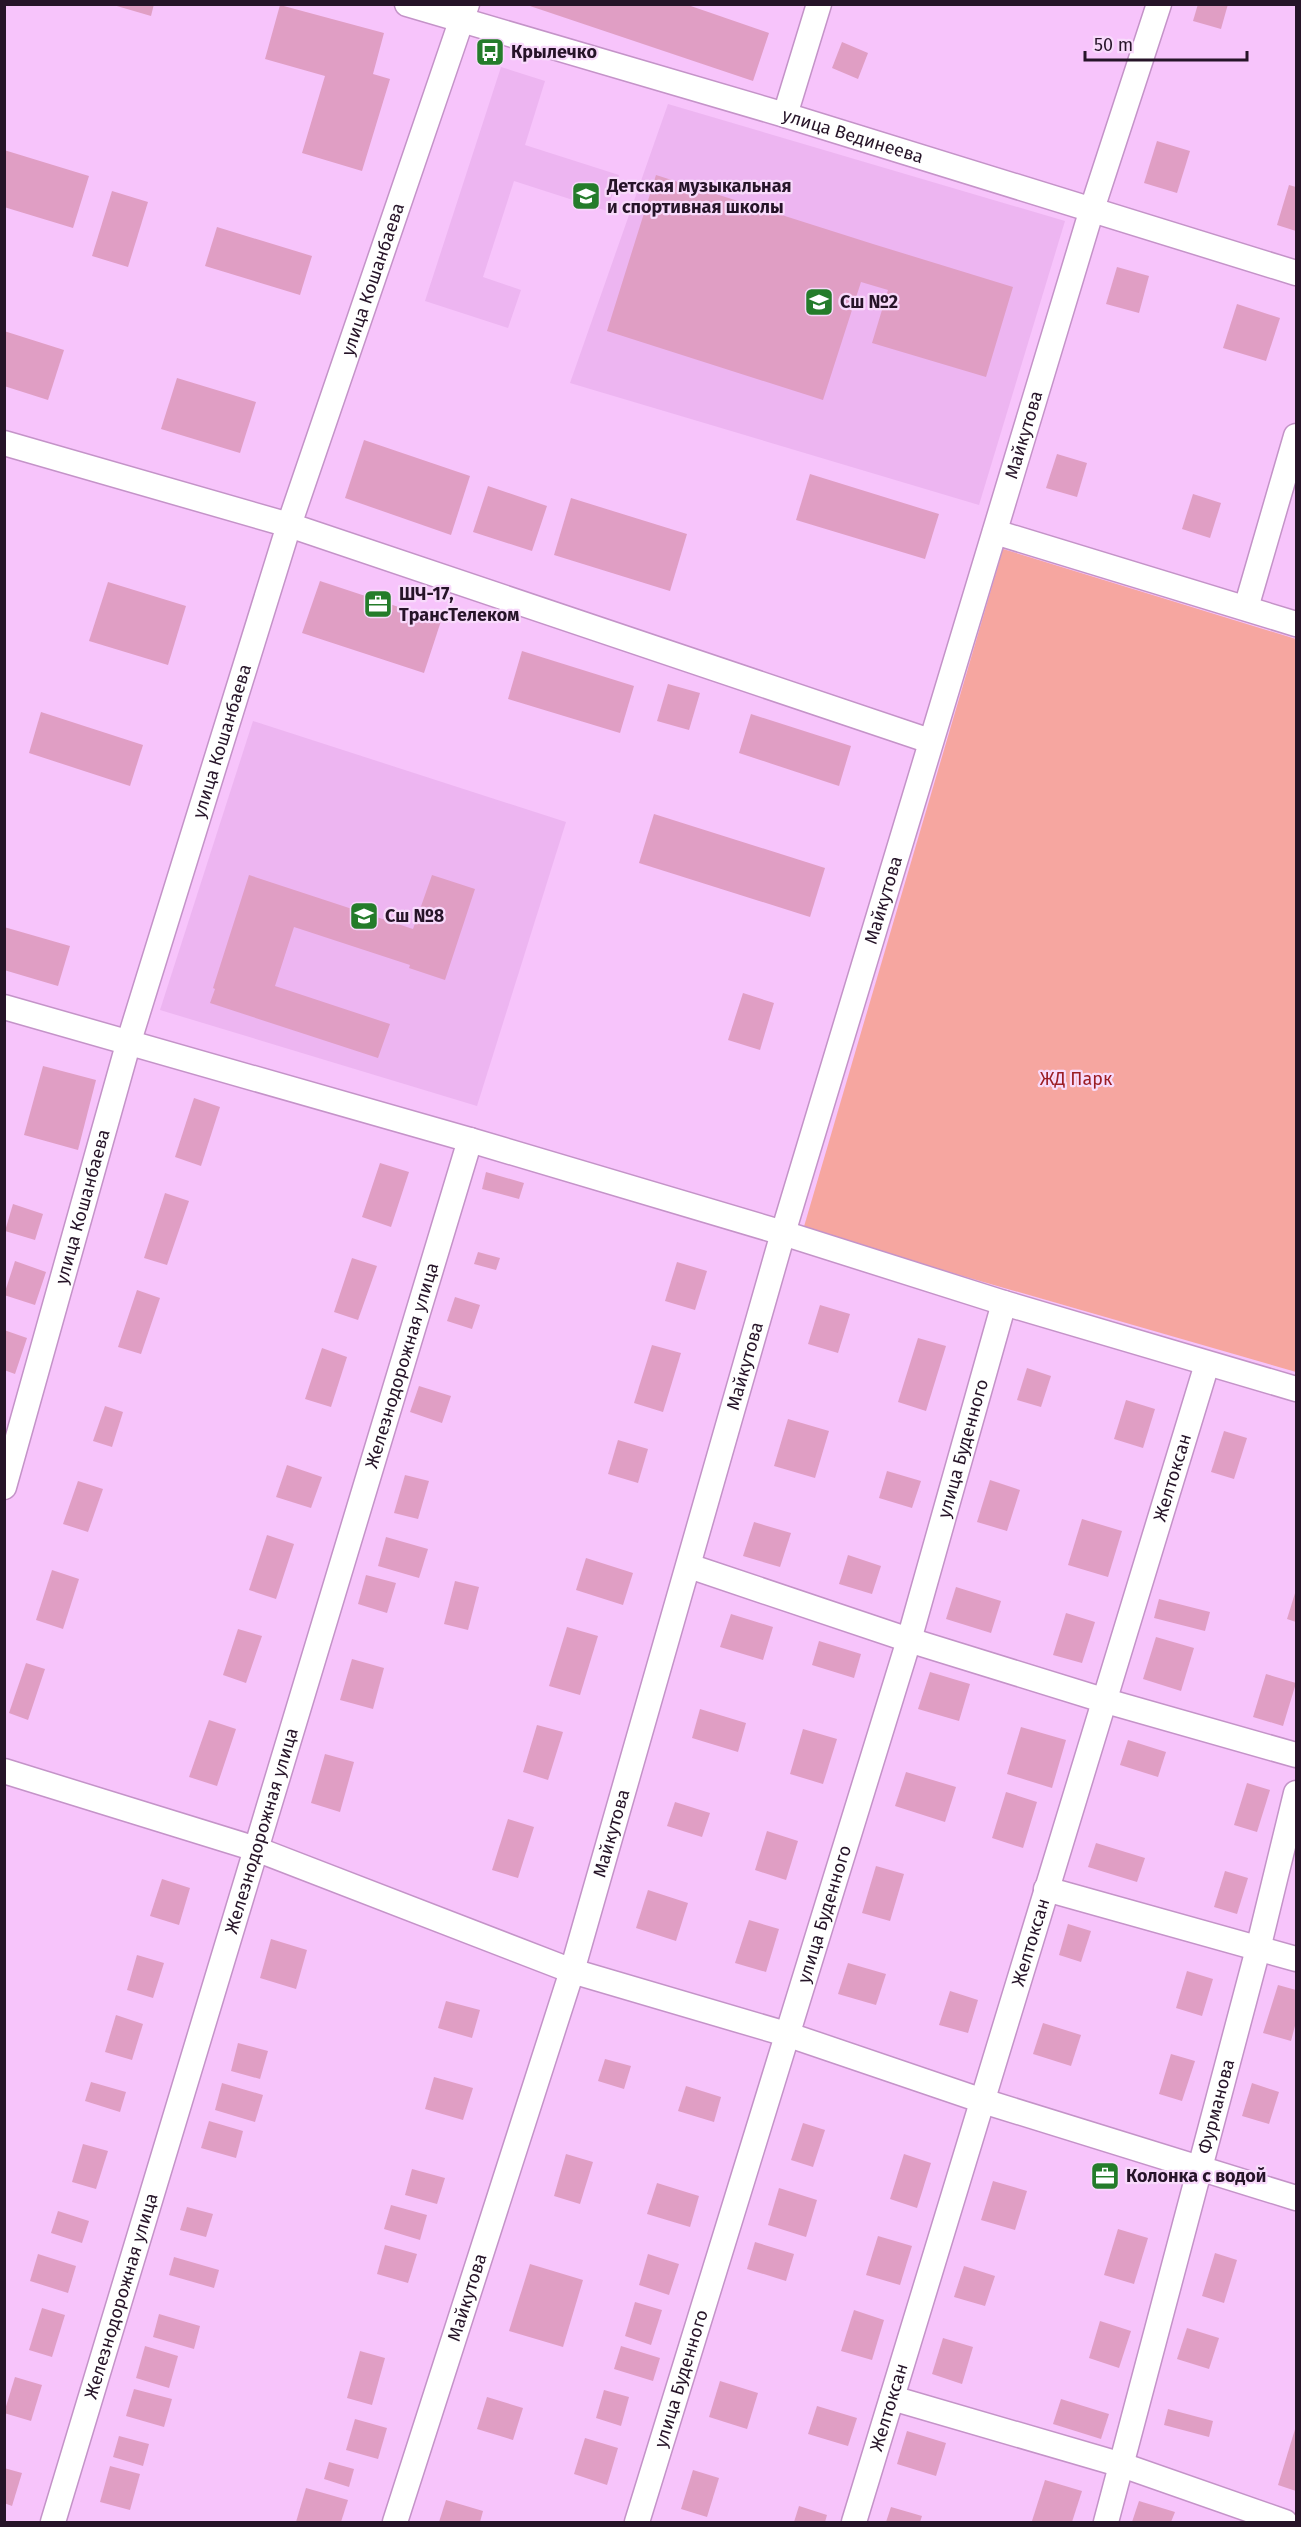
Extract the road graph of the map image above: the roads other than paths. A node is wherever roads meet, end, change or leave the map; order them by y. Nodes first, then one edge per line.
1 (407, 4) edge
2 (819, 4) edge
3 (1159, 4) edge
4 (464, 13) edge
5 (785, 115) junction
6 (1092, 209) junction
7 (1296, 273) edge
8 (1296, 436) edge
9 (4, 443) edge
10 (289, 525) junction
11 (995, 532) junction
12 (1246, 608) junction
13 (1296, 624) edge
14 (930, 741) junction
15 (4, 1007) edge
16 (129, 1041) junction
17 (470, 1140) junction
18 (783, 1233) junction
19 (1005, 1303) junction
20 (1207, 1364) junction
21 (1296, 1389) edge
22 (4, 1487) edge
23 (689, 1566) junction
24 (909, 1640) junction
25 (1106, 1701) junction
26 (1296, 1755) edge
27 (4, 1771) edge
28 (1296, 1793) edge
29 (256, 1849) junction
30 (1046, 1889) junction
31 (1258, 1949) junction
32 (1296, 1959) edge
33 (572, 1971) junction
34 (786, 2034) junction
35 (983, 2101) junction
36 (1200, 2170) junction
37 (1296, 2198) edge
38 (892, 2398) junction
39 (1122, 2465) junction
40 (53, 2523) edge
41 (395, 2523) edge
42 (637, 2523) edge
43 (854, 2523) edge
44 (1106, 2523) edge
45 (1285, 2523) edge

1 - 4 street, улица Вединеева
2 - 5 street
3 - 6 street, Майкутова
4 - 5 street, улица Вединеева
4 - 10 street, улица Кошанбаева
5 - 6 street, улица Вединеева
6 - 7 street, улица Вединеева
6 - 11 street, Майкутова
8 - 12 street
9 - 10 street
10 - 14 street
10 - 16 street, улица Кошанбаева
11 - 12 street
11 - 14 street, Майкутова
12 - 13 street
14 - 18 street, Майкутова
15 - 16 street
16 - 17 street
16 - 22 street, улица Кошанбаева
17 - 18 street
17 - 29 street, Железнодорожная улица
18 - 19 street
18 - 23 street, Майкутова
19 - 20 street
19 - 24 street, улица Буденного
20 - 21 street
20 - 25 street, Желтоксан
23 - 24 street
23 - 33 street, Майкутова
24 - 25 street
24 - 34 street, улица Буденного
25 - 26 street
25 - 30 street, Желтоксан
27 - 29 street
28 - 31 street, Фурманова
29 - 33 street
29 - 40 street, Железнодорожная улица
30 - 31 street
30 - 35 street, Желтоксан
31 - 32 street
31 - 36 street, Фурманова
33 - 34 street
33 - 41 street, Майкутова
34 - 35 street
34 - 42 street, улица Буденного
35 - 36 street
35 - 38 street, Желтоксан
36 - 37 street
36 - 39 street, Фурманова
38 - 39 street
38 - 43 street, Желтоксан
39 - 44 street, Фурманова
39 - 45 street

